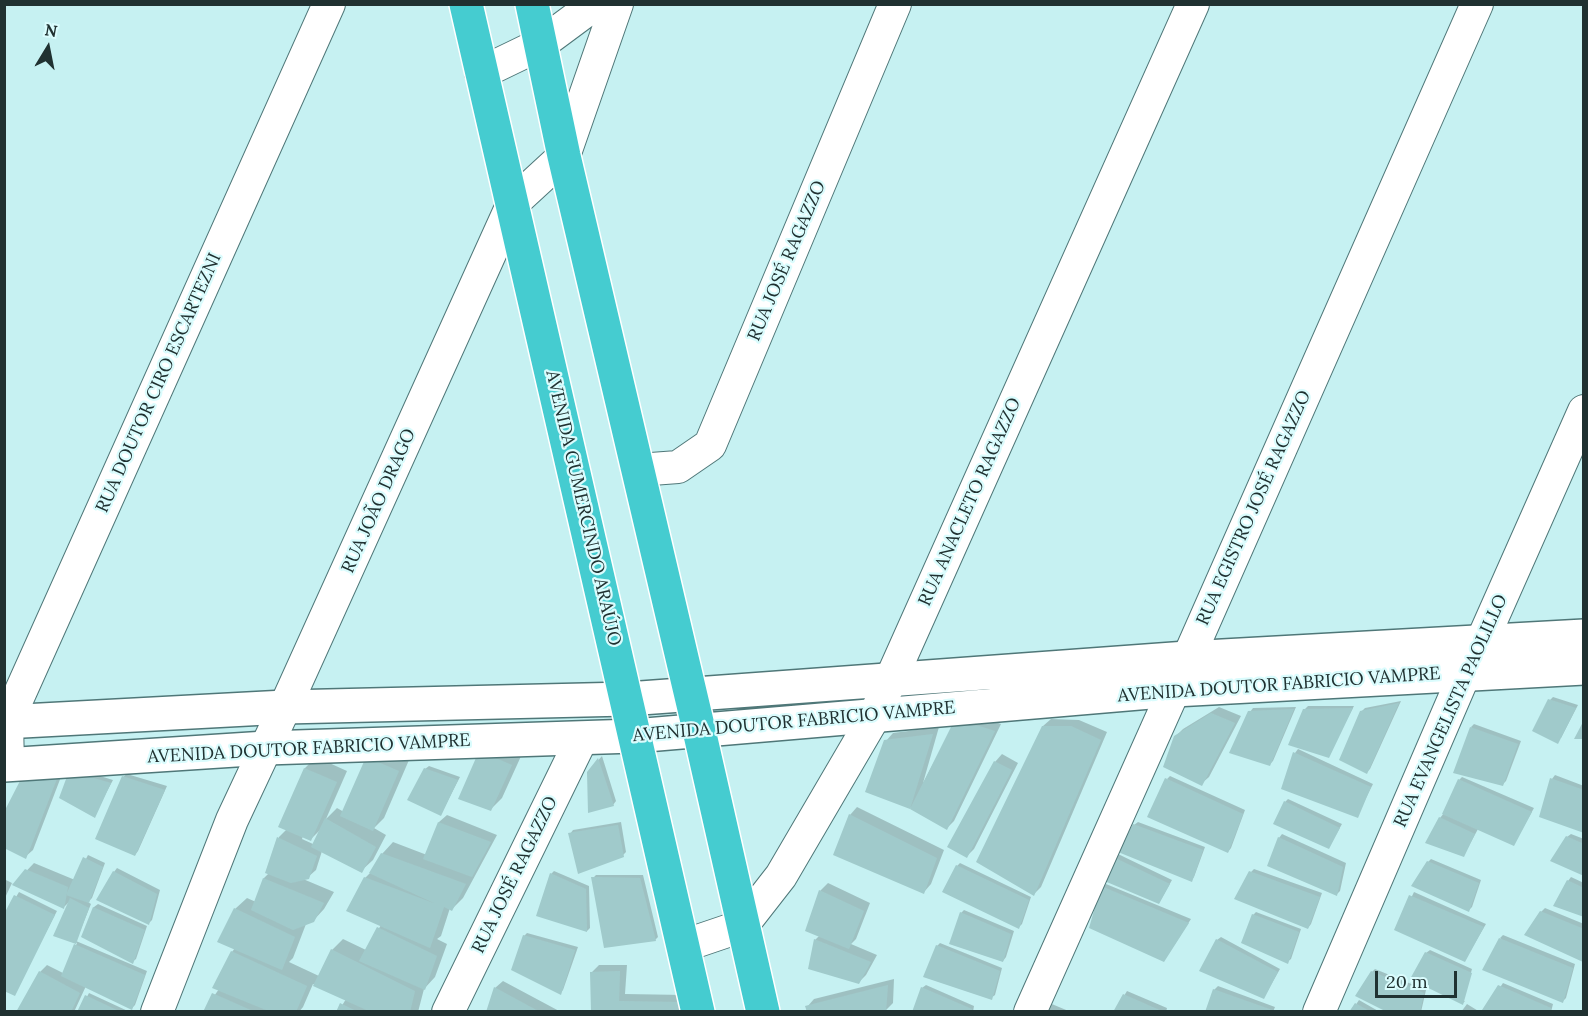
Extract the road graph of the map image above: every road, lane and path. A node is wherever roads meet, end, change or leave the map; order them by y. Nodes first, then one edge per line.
1 (329, 4) edge
2 (466, 4) edge
3 (532, 4) edge
4 (594, 4) edge
5 (617, 4) edge
6 (895, 4) edge
7 (1193, 4) edge
8 (1477, 4) edge
9 (541, 44) junction
10 (481, 73) junction
11 (564, 156) junction
12 (513, 203) junction
13 (1584, 411) edge
14 (638, 470) junction
15 (1584, 636) edge
16 (1482, 641) junction
17 (1187, 658) junction
18 (1584, 668) edge
19 (1466, 673) junction
20 (890, 680) junction
21 (1174, 690) junction
22 (690, 695) junction
23 (627, 699) junction
24 (285, 707) junction
25 (874, 717) junction
26 (6, 722) edge
27 (699, 730) junction
28 (634, 736) junction
29 (582, 738) junction
30 (266, 748) junction
31 (6, 765) edge
32 (742, 926) junction
33 (683, 946) junction
34 (157, 1011) edge
35 (448, 1011) edge
36 (698, 1011) edge
37 (763, 1011) edge
38 (1030, 1011) edge
39 (1319, 1011) edge

1 - 26 street, RUA DOUTOR CIRO ESCARTEZNI
2 - 10 highway, AVENIDA GUMERCINDO ARAÚJO
3 - 9 highway
4 - 9 street
5 - 11 street, RUA JOÃO DRAGO
6 - 14 street, RUA JOSÉ RAGAZZO
7 - 20 street, RUA ANACLETO RAGAZZO
8 - 17 street, RUA EGISTRO JOSÉ RAGAZZO
9 - 10 street
9 - 11 highway
10 - 12 highway, AVENIDA GUMERCINDO ARAÚJO
11 - 12 street, RUA JOÃO DRAGO
11 - 14 highway
12 - 23 highway, AVENIDA GUMERCINDO ARAÚJO
12 - 24 street, RUA JOÃO DRAGO
13 - 16 street, RUA EVANGELISTA PAOLILLO
14 - 22 highway
15 - 16 main road, AVENIDA DOUTOR FABRICIO VAMPRE
16 - 17 main road, AVENIDA DOUTOR FABRICIO VAMPRE
16 - 19 street, RUA EVANGELISTA PAOLILLO
17 - 20 main road, AVENIDA DOUTOR FABRICIO VAMPRE
17 - 21 street, RUA EGISTRO JOSÉ RAGAZZO
18 - 19 main road, AVENIDA DOUTOR FABRICIO VAMPRE
19 - 21 main road, AVENIDA DOUTOR FABRICIO VAMPRE
19 - 39 street, RUA EVANGELISTA PAOLILLO
20 - 22 main road, AVENIDA DOUTOR FABRICIO VAMPRE
20 - 25 street, RUA ANACLETO RAGAZZO
21 - 25 main road, AVENIDA DOUTOR FABRICIO VAMPRE
21 - 38 street, RUA EGISTRO JOSÉ RAGAZZO
22 - 23 main road, AVENIDA DOUTOR FABRICIO VAMPRE
22 - 27 highway
23 - 24 main road, AVENIDA DOUTOR FABRICIO VAMPRE
23 - 28 highway, AVENIDA GUMERCINDO ARAÚJO
24 - 26 main road, AVENIDA DOUTOR FABRICIO VAMPRE
24 - 30 street, RUA JOÃO DRAGO
25 - 27 main road, AVENIDA DOUTOR FABRICIO VAMPRE
25 - 32 street, RUA ANACLETO RAGAZZO
26 - 31 street, RUA DOUTOR CIRO ESCARTEZNI
27 - 28 main road, AVENIDA DOUTOR FABRICIO VAMPRE
27 - 32 highway
28 - 29 main road, AVENIDA DOUTOR FABRICIO VAMPRE
28 - 33 highway, AVENIDA GUMERCINDO ARAÚJO
29 - 30 main road, AVENIDA DOUTOR FABRICIO VAMPRE
29 - 35 street, RUA JOSÉ RAGAZZO
30 - 31 main road, AVENIDA DOUTOR FABRICIO VAMPRE
30 - 34 street, RUA JOÃO DRAGO
32 - 33 street
32 - 37 highway
33 - 36 highway, AVENIDA GUMERCINDO ARAÚJO

